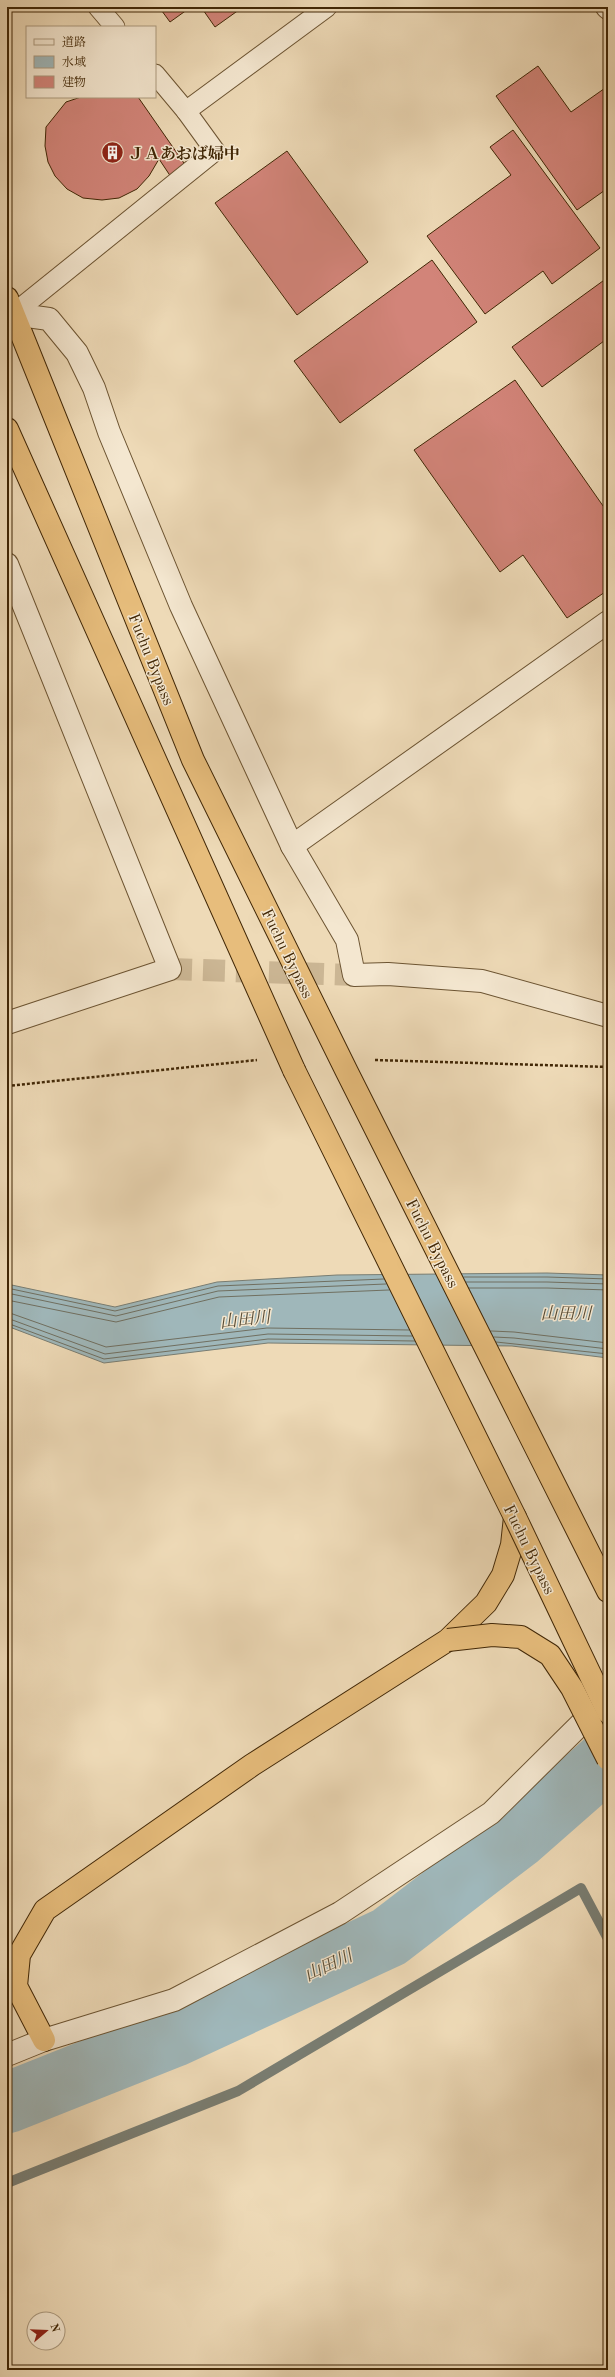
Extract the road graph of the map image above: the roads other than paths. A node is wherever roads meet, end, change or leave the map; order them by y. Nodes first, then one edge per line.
1 (98, 7) edge
2 (326, 7) edge
3 (114, 26) edge
4 (156, 75) edge
5 (186, 110) junction
6 (10, 306) edge
7 (7, 429) edge
8 (7, 564) edge
9 (608, 622) edge
10 (292, 846) junction
11 (608, 1016) edge
12 (7, 1024) edge
13 (515, 1517) junction
14 (608, 1591) edge
15 (448, 1640) junction
16 (608, 1698) edge
17 (608, 1712) edge
18 (608, 1760) edge
19 (44, 2040) junction
20 (7, 2055) edge

1 - 3 lane
2 - 5 lane
4 - 5 lane
5 - 6 lane
6 - 10 street
6 - 14 highway, Fuchu Bypass
7 - 13 highway, Fuchu Bypass, bridge
8 - 12 street
9 - 10 street
10 - 11 street
13 - 15 highway, bridge
13 - 17 highway, Fuchu Bypass, bridge
15 - 18 highway, bridge
15 - 19 highway
16 - 19 street
19 - 20 street

